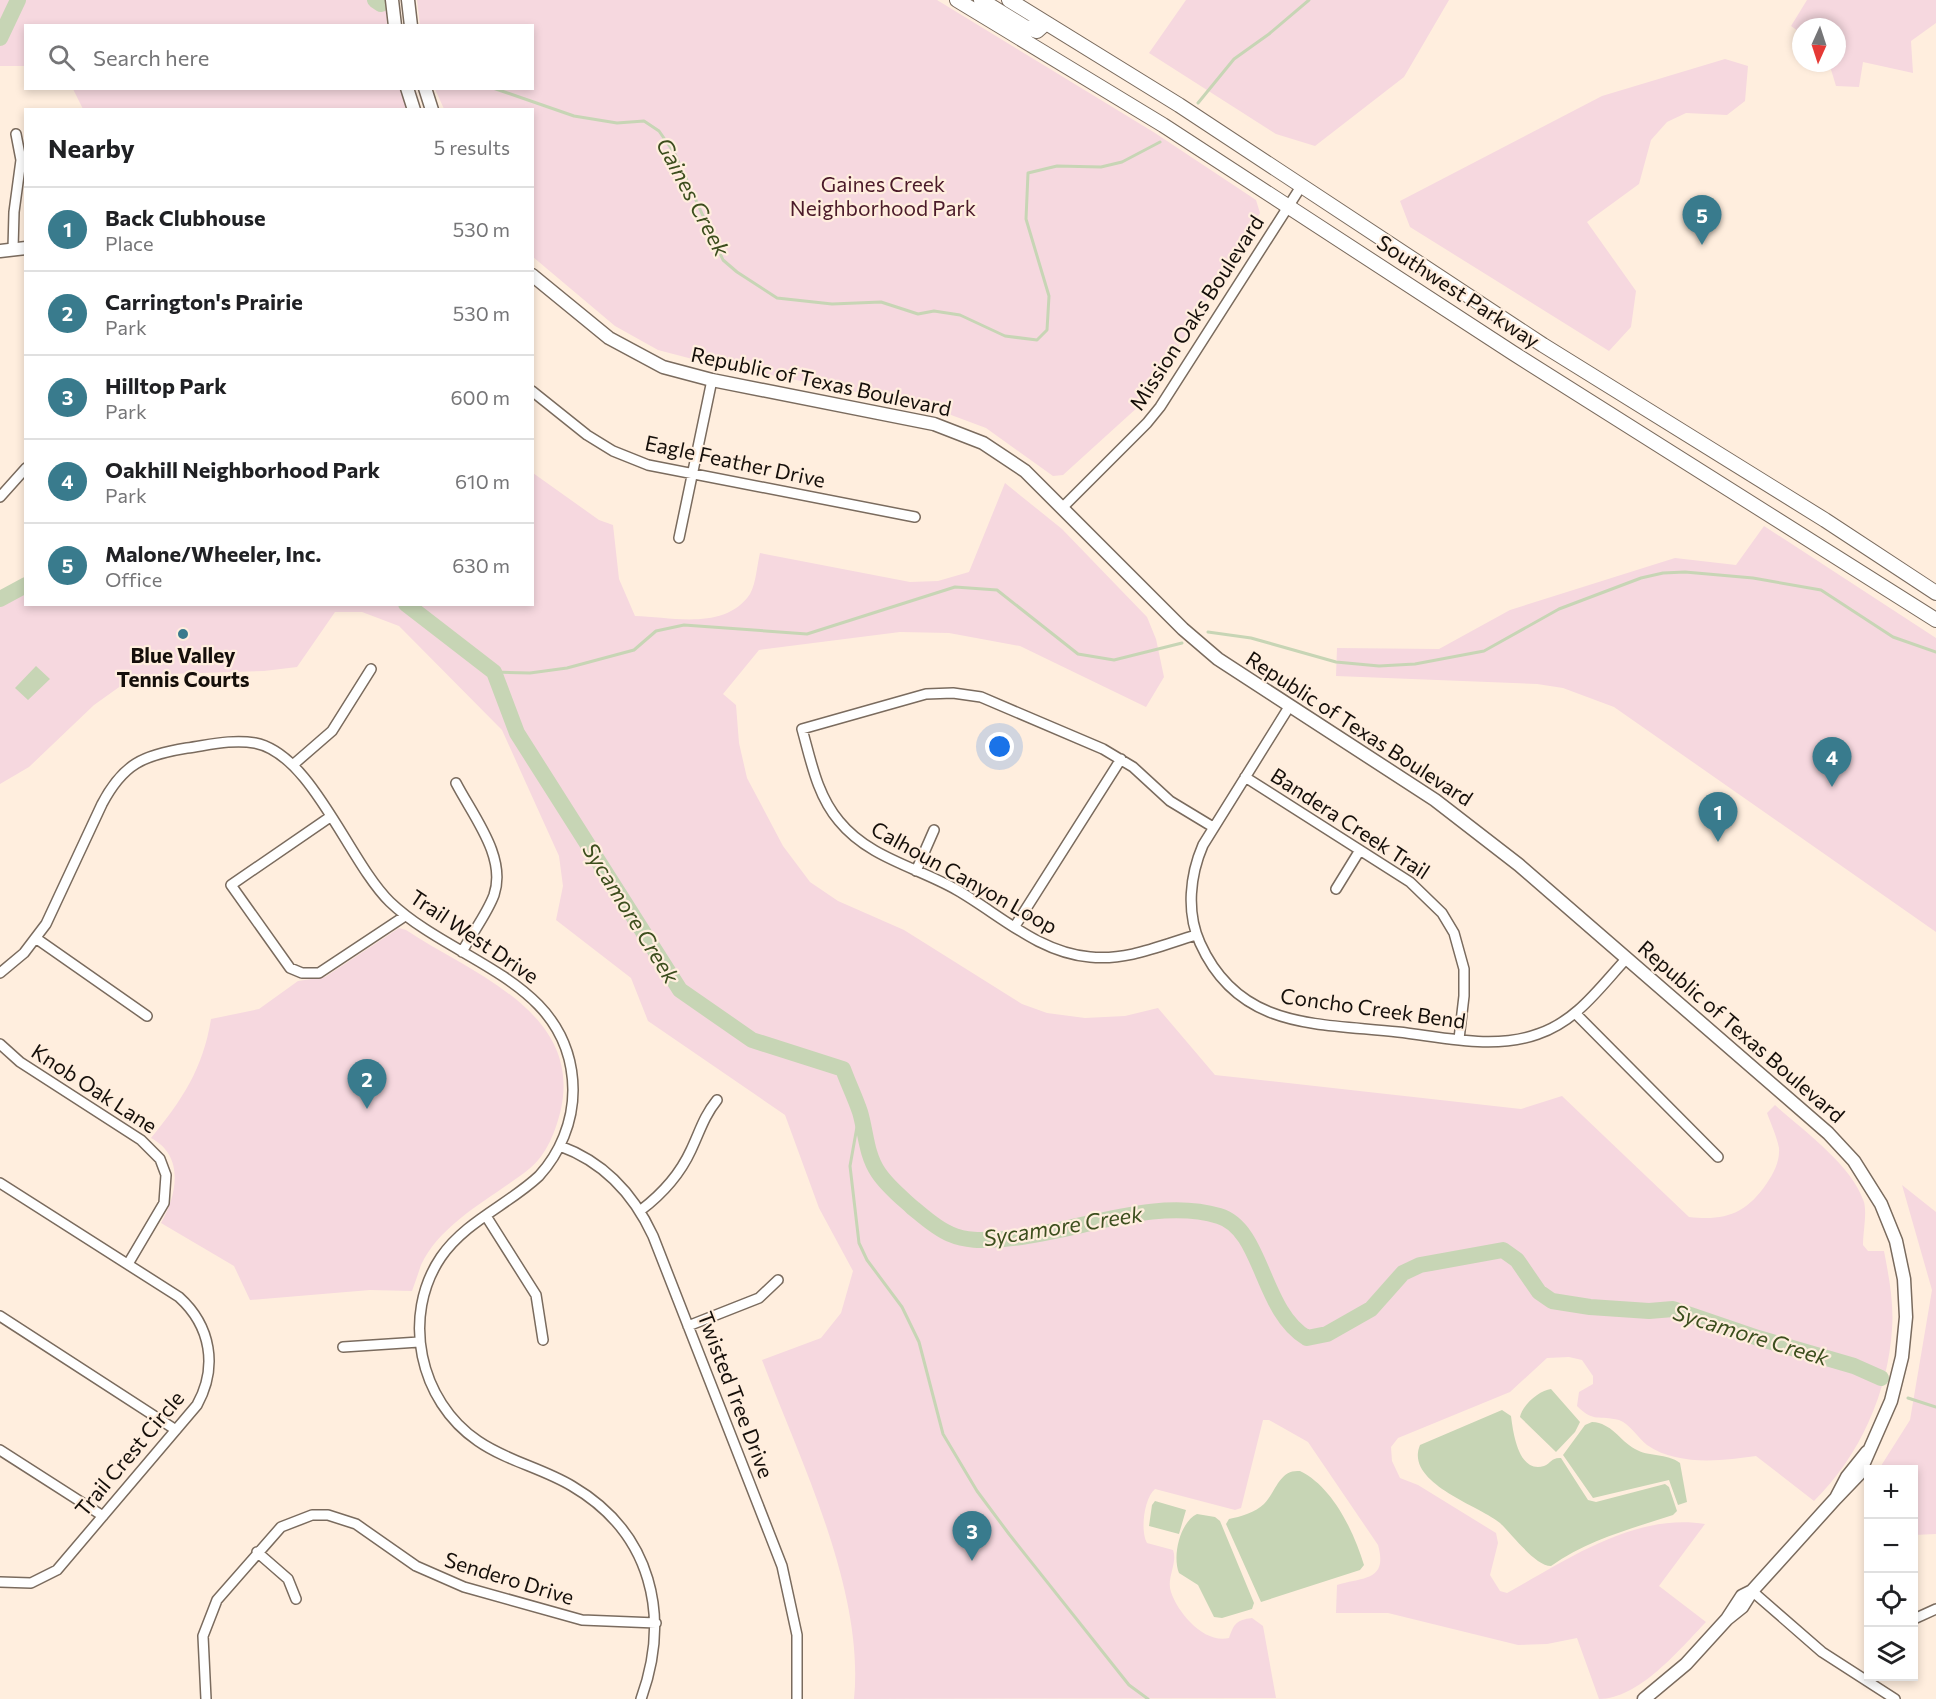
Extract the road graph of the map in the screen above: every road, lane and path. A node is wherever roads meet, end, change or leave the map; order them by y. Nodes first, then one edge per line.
1 (392, 0) edge
2 (408, 0) edge
3 (957, 0) edge
4 (981, 0) edge
5 (1009, 0) edge
6 (1046, 23) junction
7 (395, 24) edge
8 (411, 24) edge
9 (408, 90) edge
10 (426, 90) edge
11 (413, 108) edge
12 (431, 108) edge
13 (16, 134) dead end
14 (1302, 184) junction
15 (1289, 204) junction
16 (19, 248) edge
17 (0, 251) edge
18 (534, 276) edge
19 (712, 380) junction
20 (534, 393) edge
21 (24, 470) edge
22 (692, 473) junction
23 (0, 497) edge
24 (1063, 507) junction
25 (915, 517) dead end
26 (679, 538) dead end
27 (1936, 592) edge
28 (1936, 620) edge
29 (371, 669) dead end
30 (1289, 707) junction
31 (1121, 759) junction
32 (294, 764) junction
33 (1245, 777) junction
34 (456, 783) dead end
35 (330, 817) junction
36 (1213, 827) junction
37 (934, 830) dead end
38 (1360, 850) junction
39 (916, 871) junction
40 (1336, 889) dead end
41 (405, 916) junction
42 (1015, 927) junction
43 (1197, 935) junction
44 (37, 939) junction
45 (462, 952) junction
46 (1627, 958) junction
47 (0, 973) edge
48 (1576, 1014) junction
49 (147, 1016) dead end
50 (1459, 1039) junction
51 (0, 1044) edge
52 (717, 1100) dead end
53 (561, 1146) junction
54 (1718, 1156) dead end
55 (0, 1183) edge
56 (641, 1210) junction
57 (486, 1216) junction
58 (128, 1264) junction
59 (778, 1280) dead end
60 (0, 1316) edge
61 (688, 1326) junction
62 (543, 1340) dead end
63 (419, 1342) junction
64 (343, 1347) dead end
65 (176, 1430) junction
66 (0, 1450) edge
67 (103, 1516) junction
68 (257, 1552) junction
69 (0, 1582) edge
70 (1752, 1591) junction
71 (296, 1599) dead end
72 (1936, 1609) edge
73 (1918, 1617) edge
74 (657, 1623) junction
75 (1864, 1676) edge
76 (1871, 1681) edge
77 (206, 1699) edge
78 (641, 1699) edge
79 (797, 1699) edge
80 (1644, 1699) edge
81 (1895, 1699) edge

1 - 7 street
2 - 8 street
3 - 15 main road, Southwest Parkway
4 - 6 main road
5 - 6 main road, Southwest Parkway
6 - 14 main road, Southwest Parkway
9 - 11 street
10 - 12 street
13 - 16 street
14 - 15 street, Mission Oaks Boulevard
14 - 27 main road, Southwest Parkway
15 - 24 street, Mission Oaks Boulevard
15 - 28 main road, Southwest Parkway
16 - 17 street
18 - 19 street, Republic of Texas Boulevard
19 - 22 street
19 - 24 street, Republic of Texas Boulevard
20 - 22 street, Eagle Feather Drive
21 - 23 street
22 - 25 street, Eagle Feather Drive
22 - 26 street
24 - 30 street, Republic of Texas Boulevard
29 - 32 street
30 - 33 street, Concho Creek Bend
30 - 46 street, Republic of Texas Boulevard
31 - 36 street, Calhoun Canyon Loop
31 - 39 street, Calhoun Canyon Loop
31 - 42 street
32 - 35 street, Trail West Drive
32 - 44 street, Trail West Drive
33 - 36 street, Concho Creek Bend
33 - 38 street, Bandera Creek Trail
34 - 45 street
35 - 41 street, Trail West Drive
35 - 41 street
36 - 43 street, Concho Creek Bend
37 - 39 street
38 - 40 street
38 - 50 street, Bandera Creek Trail
39 - 42 street, Calhoun Canyon Loop
41 - 45 street, Trail West Drive
42 - 43 street, Calhoun Canyon Loop
43 - 50 street, Concho Creek Bend
44 - 47 street, Trail West Drive
44 - 49 street
45 - 53 street, Trail West Drive
46 - 48 street, Concho Creek Bend
46 - 70 street, Republic of Texas Boulevard
48 - 50 street, Concho Creek Bend
48 - 54 street
51 - 58 street, Knob Oak Lane
52 - 56 street
53 - 56 street, Twisted Tree Drive
53 - 57 street, Trail West Drive
55 - 58 street, Trail Crest Circle
56 - 61 street, Twisted Tree Drive
57 - 62 street
57 - 63 street, Trail West Drive
58 - 65 street, Trail Crest Circle
59 - 61 street
60 - 65 street
61 - 79 street, Twisted Tree Drive
63 - 64 street
63 - 74 street, Trail West Drive
65 - 67 street, Trail Crest Circle
66 - 67 street
67 - 69 street, Trail Crest Circle
68 - 71 street
68 - 74 street, Sendero Drive
68 - 77 street, Sendero Drive
70 - 75 street
70 - 80 street, Republic of Texas Boulevard
72 - 73 street
74 - 78 street, Trail West Drive
76 - 81 street

